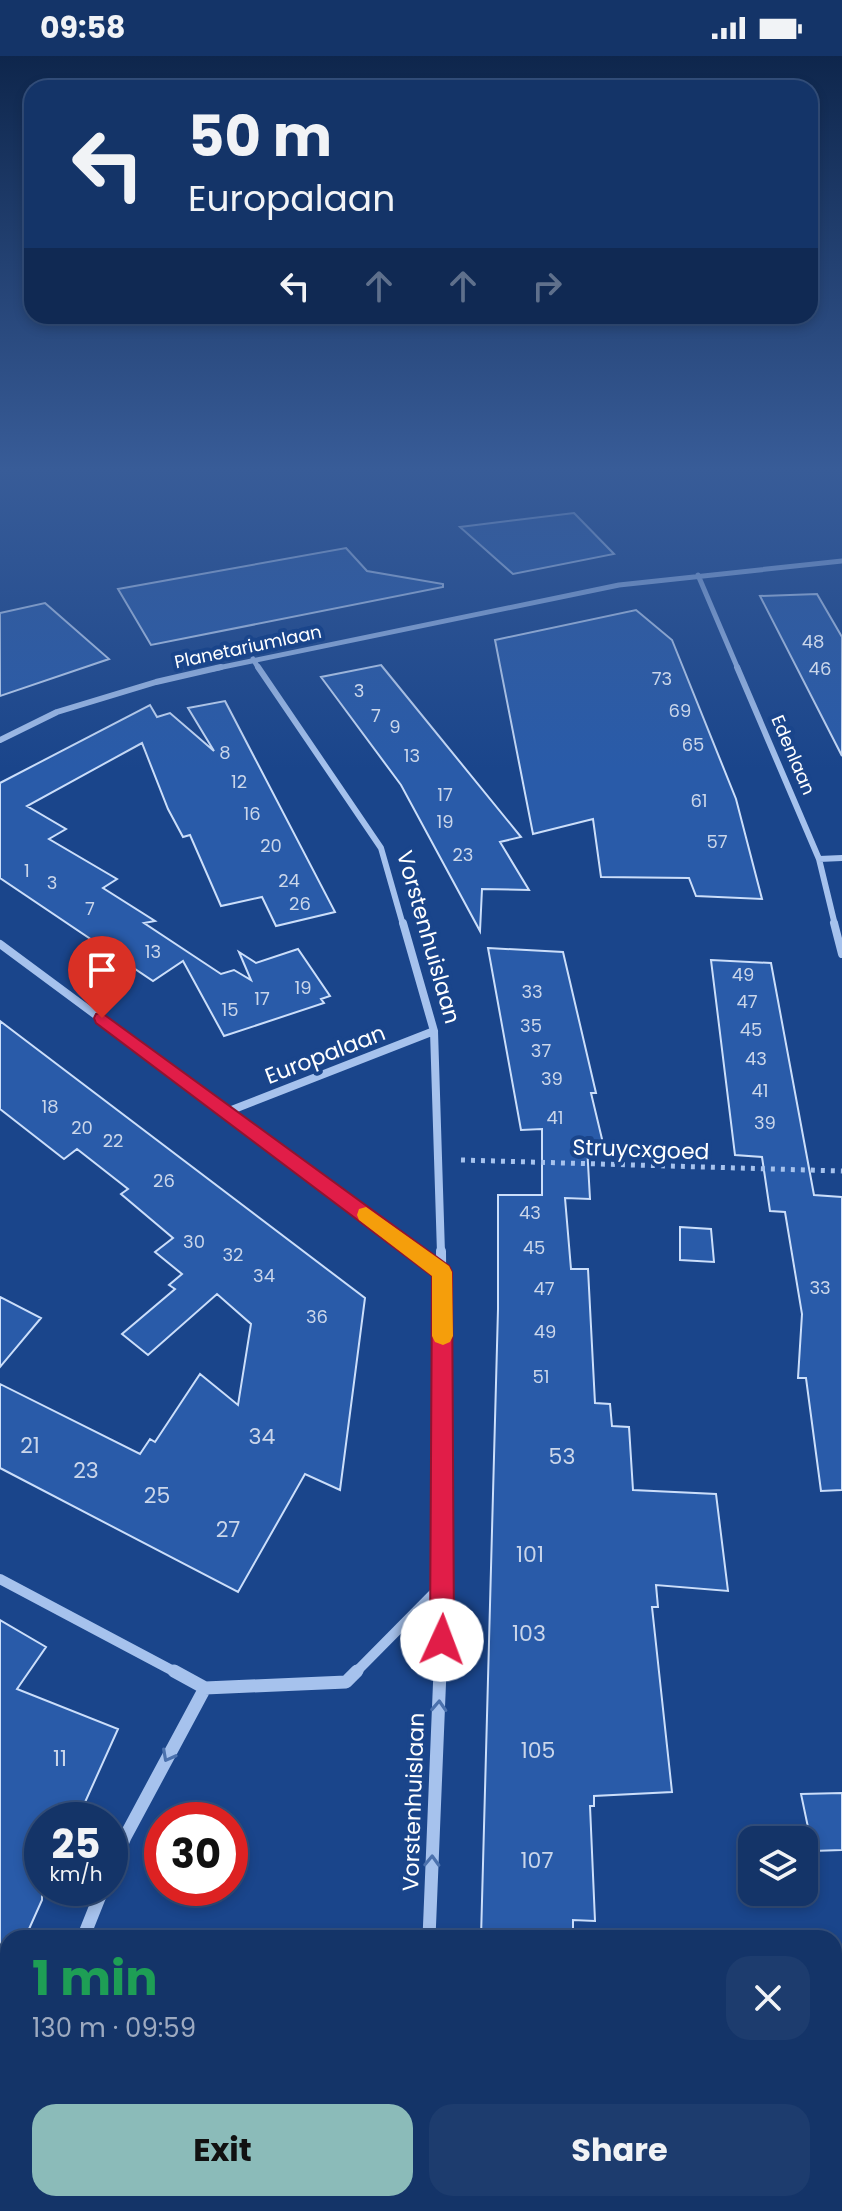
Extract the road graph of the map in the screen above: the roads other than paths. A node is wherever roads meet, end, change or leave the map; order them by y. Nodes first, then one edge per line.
1 (764, 569) edge
2 (698, 575) junction
3 (253, 659) junction
4 (0, 740) edge
5 (842, 858) edge
6 (819, 859) junction
7 (0, 944) edge
8 (842, 954) edge
9 (434, 1031) junction
10 (229, 1111) junction
11 (442, 1272) junction
12 (0, 1579) edge
13 (444, 1583) junction
14 (205, 1688) junction
15 (128, 1831) edge
16 (96, 1906) edge
17 (86, 1930) edge
18 (429, 1930) edge

1 - 2 street, Planetariumlaan
2 - 3 street, Planetariumlaan
2 - 6 street, Edenlaan
3 - 4 street, Planetariumlaan
3 - 9 street, Vorstenhuislaan
5 - 6 street
6 - 8 street, Edenlaan
7 - 10 street
9 - 10 street, Europalaan
9 - 11 street, Vorstenhuislaan
10 - 11 street
11 - 13 street, Vorstenhuislaan
12 - 14 street
13 - 14 street
18 -> 13 street, Vorstenhuislaan
14 -> 15 street
16 - 17 street

